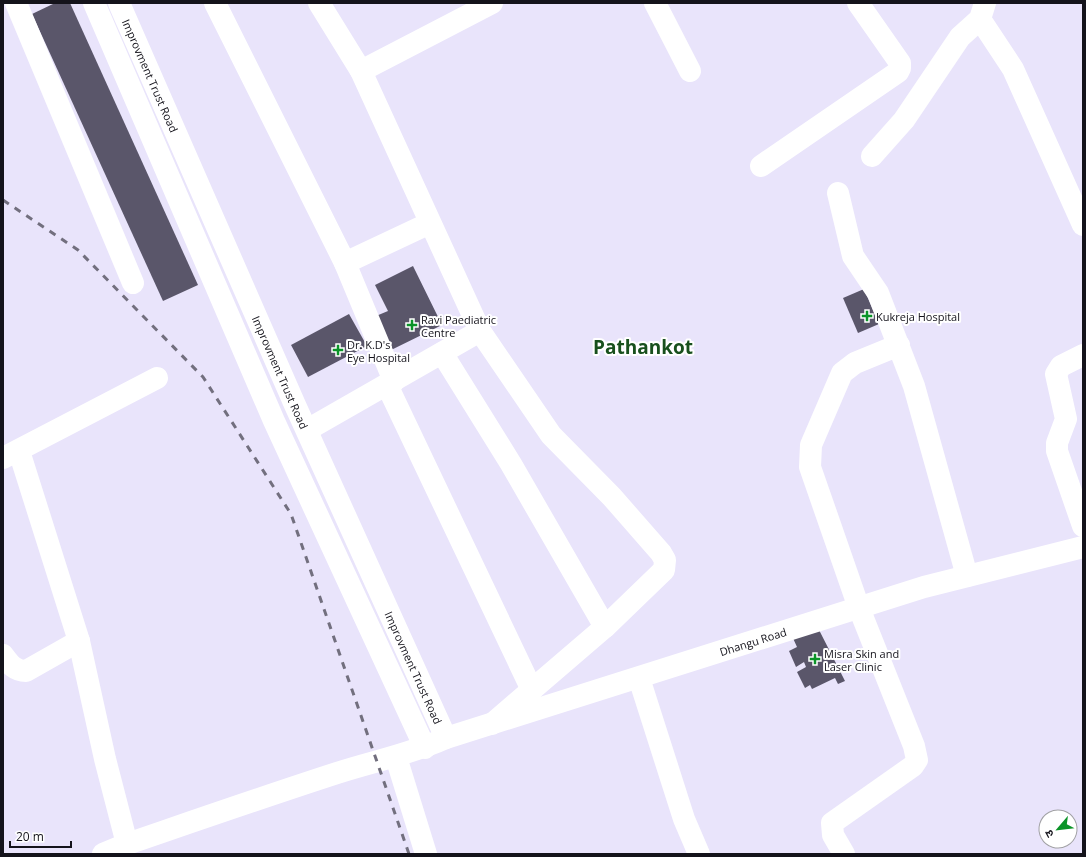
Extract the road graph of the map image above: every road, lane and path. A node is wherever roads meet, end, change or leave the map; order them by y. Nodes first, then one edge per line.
1 (16, 3) edge
2 (94, 3) edge
3 (120, 3) edge
4 (215, 3) edge
5 (319, 3) edge
6 (492, 3) edge
7 (655, 3) edge
8 (858, 3) edge
9 (983, 11) edge
10 (361, 71) junction
11 (690, 71) dead end
12 (162, 101) junction
13 (141, 110) junction
14 (872, 156) dead end
15 (761, 166) dead end
16 (838, 193) dead end
17 (430, 223) junction
18 (1083, 225) edge
19 (345, 263) junction
20 (133, 283) dead end
21 (480, 331) junction
22 (899, 345) junction
23 (442, 353) junction
24 (1083, 355) edge
25 (157, 378) dead end
26 (390, 383) junction
27 (295, 405) junction
28 (274, 421) junction
29 (307, 430) junction
30 (11, 454) edge
31 (1083, 526) edge
32 (1083, 547) edge
33 (967, 576) junction
34 (859, 608) junction
35 (605, 627) junction
36 (79, 641) junction
37 (3, 655) edge
38 (639, 678) junction
39 (532, 690) junction
40 (489, 726) junction
41 (446, 738) junction
42 (426, 748) junction
43 (396, 757) junction
44 (127, 844) junction
45 (103, 854) edge
46 (426, 854) edge
47 (699, 854) edge
48 (844, 854) edge

1 - 20 street
2 - 13 street
3 - 12 street, Improvment Trust Road
4 - 19 street
5 - 10 street
6 - 10 street
7 - 11 street
8 - 15 street
9 - 14 street
9 - 18 street
10 - 17 street
12 - 13 street
12 - 27 street, Improvment Trust Road
13 - 28 street
16 - 22 street
17 - 19 street
17 - 21 street
19 - 26 street
21 - 23 street
21 - 35 street
22 - 33 street
22 - 34 street
23 - 26 street
23 - 35 street
24 - 31 street
25 - 30 street
26 - 29 street
26 - 39 street
27 - 28 street
27 - 29 street, Improvment Trust Road
28 - 42 street
29 - 41 street, Improvment Trust Road
30 - 36 street
32 - 33 street, Dhangu Road
33 - 34 street, Dhangu Road
34 - 38 street, Dhangu Road
34 - 48 street
35 - 39 street
36 - 37 street
36 - 44 street
38 - 40 street, Dhangu Road
38 - 47 street
39 - 40 street
40 - 41 street, Dhangu Road
41 - 42 street, Dhangu Road
42 - 43 street, Dhangu Road
43 - 44 street, Dhangu Road
43 - 46 street
44 - 45 street, Dhangu Road

